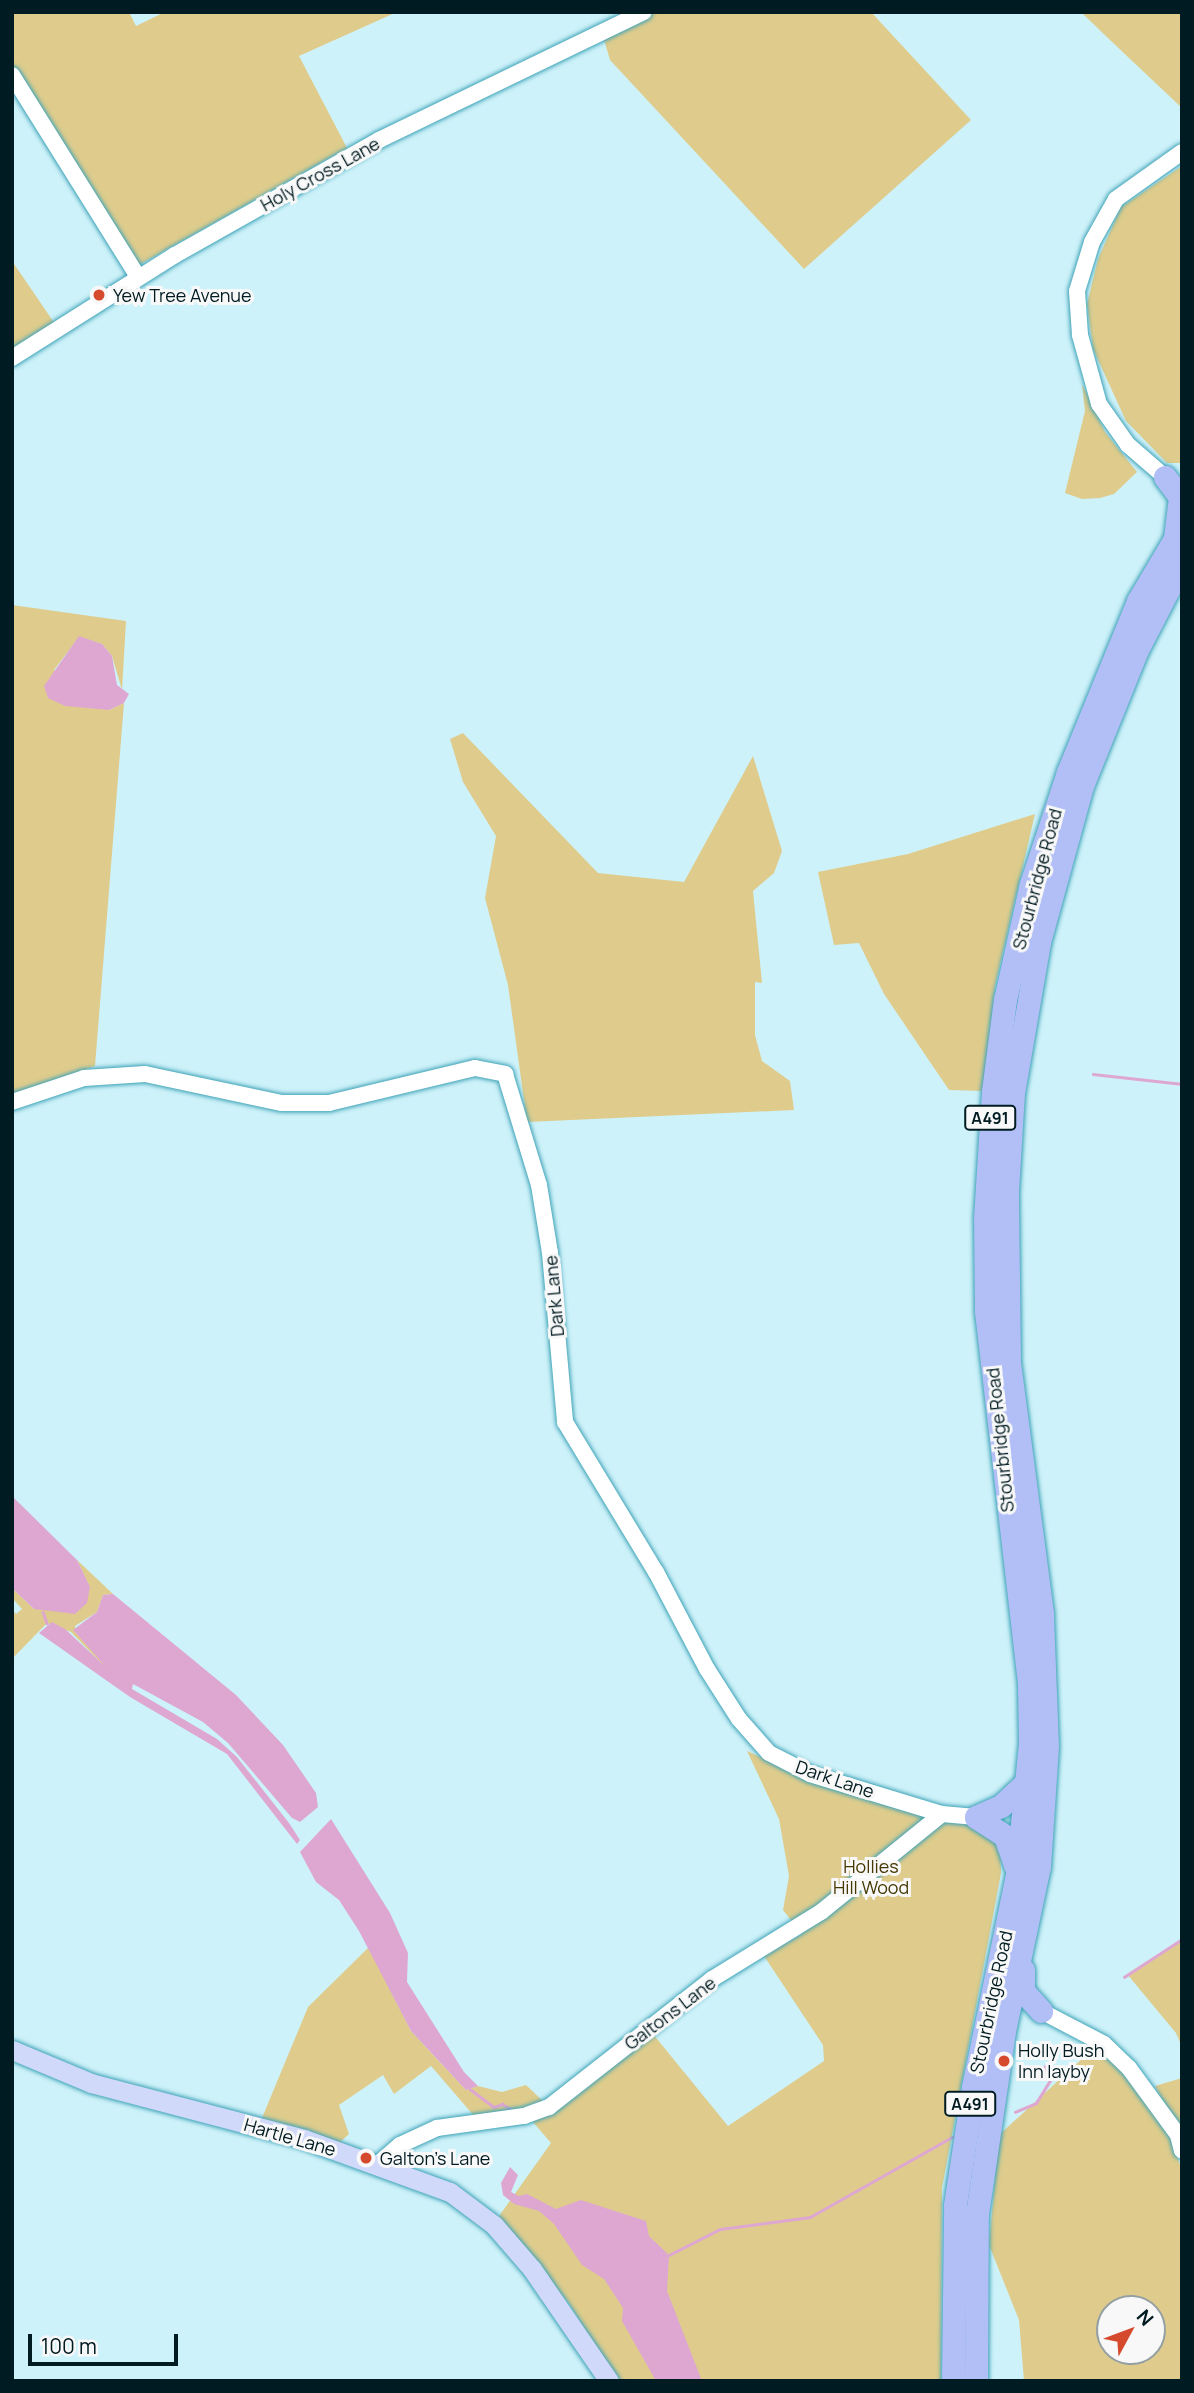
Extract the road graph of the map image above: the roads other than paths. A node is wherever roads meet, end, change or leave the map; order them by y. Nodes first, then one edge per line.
1 (642, 13) edge
2 (12, 75) edge
3 (1182, 152) edge
4 (139, 278) junction
5 (12, 358) edge
6 (1173, 481) edge
7 (1178, 532) edge
8 (1182, 563) edge
9 (12, 1102) edge
10 (1028, 1781) junction
11 (942, 1814) junction
12 (975, 1817) junction
13 (1017, 1875) junction
14 (1021, 1956) junction
15 (1041, 2011) junction
16 (1004, 2031) junction
17 (12, 2050) edge
18 (1182, 2151) edge
19 (378, 2164) junction
20 (609, 2381) edge
21 (953, 2381) edge
22 (976, 2381) edge

1 - 4 street, Holy Cross Lane
2 - 4 street
3 - 6 street
4 - 5 street, Holy Cross Lane
6 - 7 highway
7 - 10 highway, Stourbridge Road / A491
8 - 14 highway, Stourbridge Road / A491
9 - 11 street, Dark Lane
10 - 12 highway
10 - 13 highway, Stourbridge Road / A491
11 - 12 street, Dark Lane
11 - 19 street, Galtons Lane
12 - 13 highway
13 - 21 highway, Stourbridge Road / A491
14 - 15 highway
14 - 16 highway, Stourbridge Road / A491
15 - 16 highway
15 - 18 street
16 - 22 highway, Stourbridge Road / A491
17 - 19 main road, Hartle Lane
19 - 20 main road, Hartle Lane

